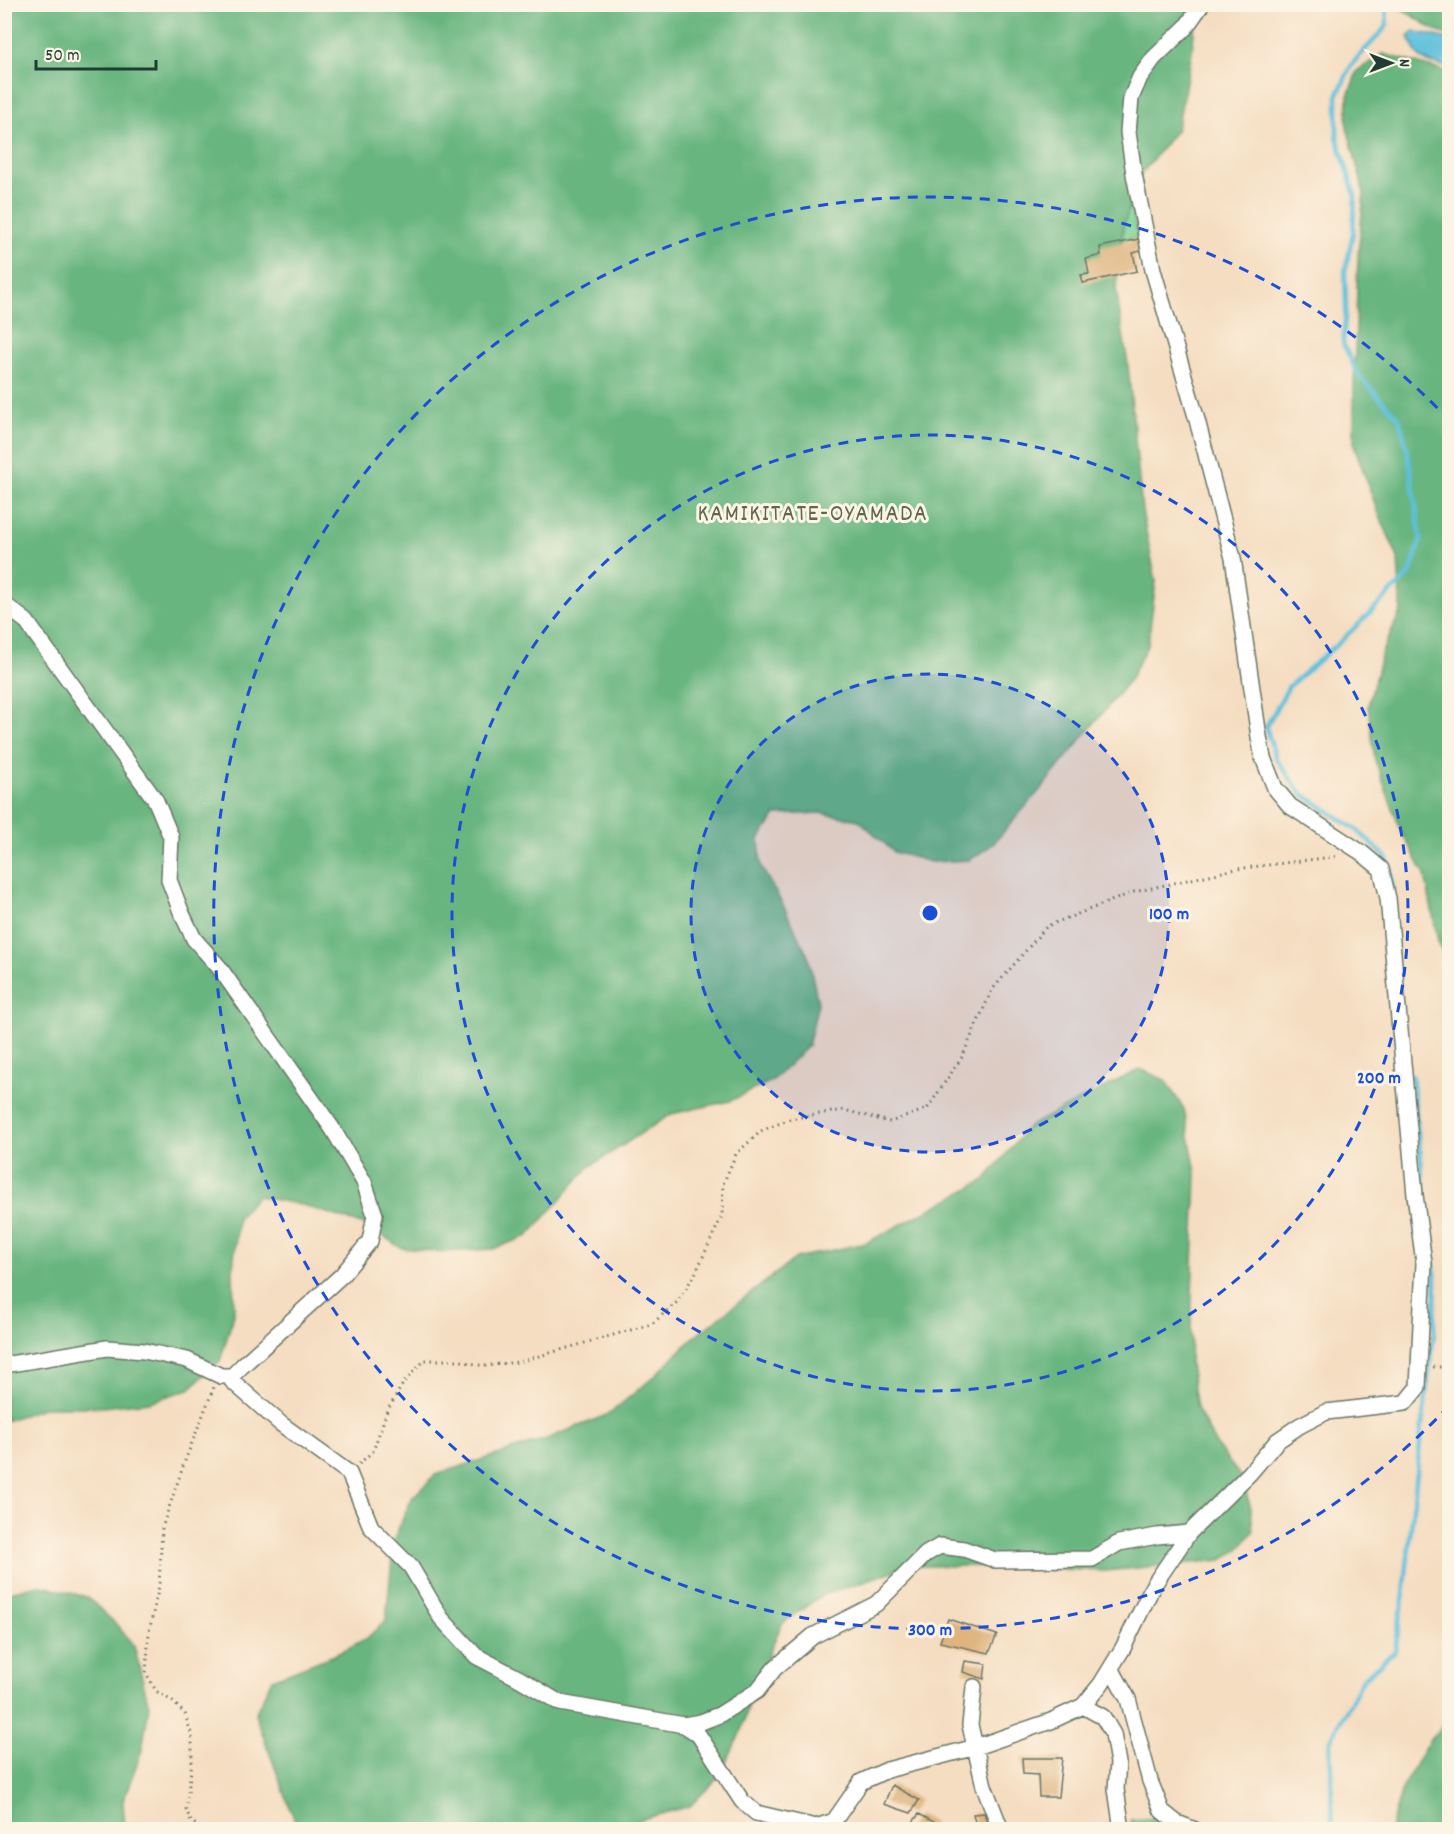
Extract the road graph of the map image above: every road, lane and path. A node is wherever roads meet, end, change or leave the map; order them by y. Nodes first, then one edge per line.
1 (1202, 4) edge
2 (4, 604) edge
3 (1362, 853) junction
4 (4, 1365) edge
5 (232, 1378) junction
6 (349, 1473) junction
7 (1189, 1533) junction
8 (1111, 1668) junction
9 (974, 1687) dead end
10 (1083, 1706) junction
11 (684, 1725) junction
12 (976, 1747) junction
13 (839, 1825) edge
14 (814, 1828) edge
15 (206, 1830) edge
16 (1001, 1830) edge
17 (1122, 1830) edge
18 (1194, 1830) edge

1 - 3 street
2 - 5 street
3 - 6 path
3 - 7 street
4 - 5 street
5 - 6 street
5 - 15 path
6 - 11 street
7 - 8 street
7 - 11 street
8 - 10 street
8 - 18 street
9 - 12 street
10 - 12 street
10 - 17 street
11 - 14 street
12 - 13 street
12 - 16 street
13 - 14 street

